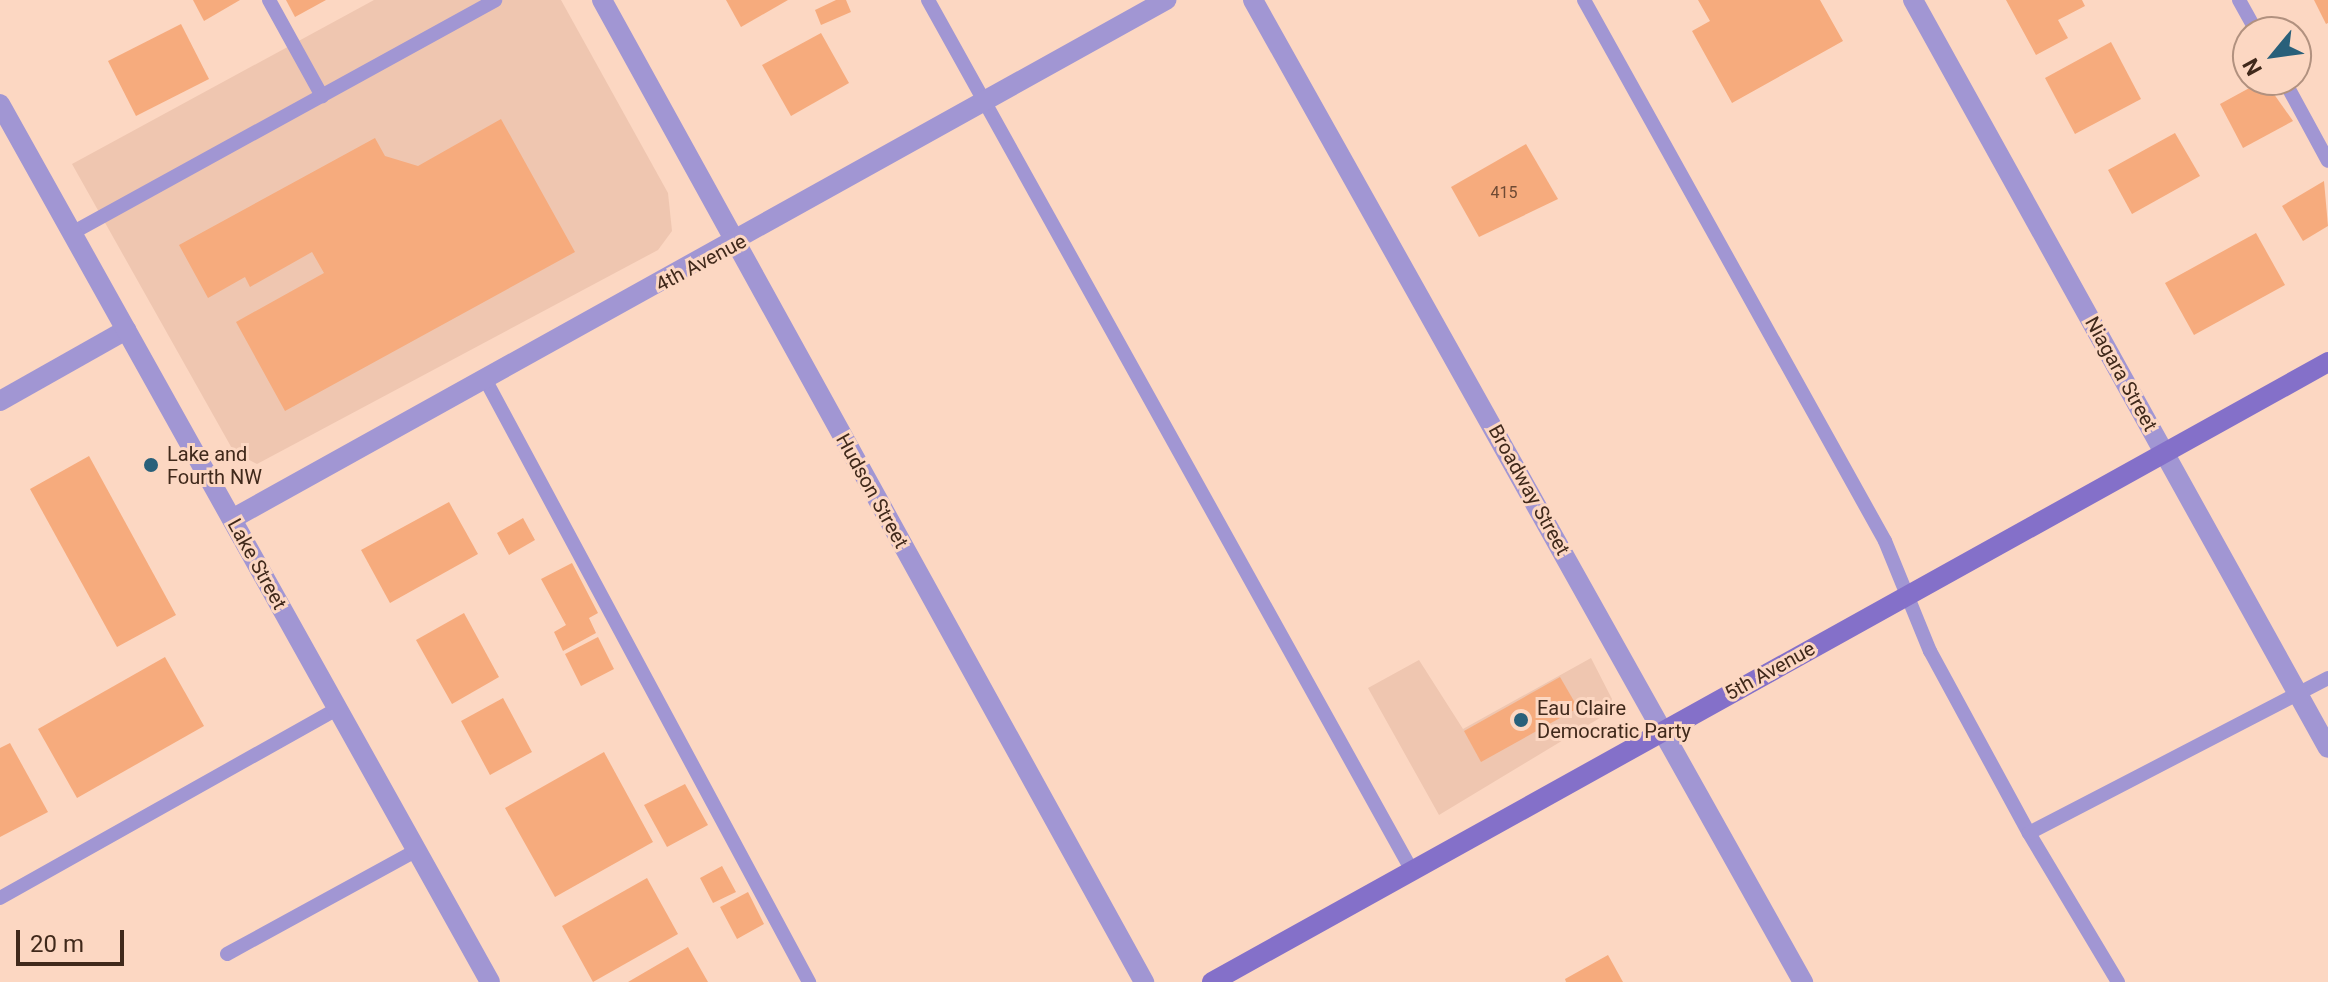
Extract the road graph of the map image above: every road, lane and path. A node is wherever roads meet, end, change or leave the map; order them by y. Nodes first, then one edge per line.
1 (269, 0) edge
2 (495, 0) edge
3 (602, 0) edge
4 (928, 0) edge
5 (1166, 0) edge
6 (1253, 0) edge
7 (1584, 0) edge
8 (1913, 0) edge
9 (322, 96) junction
10 (2293, 96) edge
11 (0, 104) edge
12 (986, 104) junction
13 (2328, 161) edge
14 (72, 233) junction
15 (735, 244) junction
16 (126, 330) junction
17 (2328, 362) edge
18 (485, 379) junction
19 (0, 401) edge
20 (2165, 453) junction
21 (232, 519) junction
22 (1908, 595) junction
23 (2328, 678) edge
24 (2298, 695) junction
25 (337, 709) junction
26 (1664, 729) junction
27 (2328, 748) edge
28 (2029, 833) junction
29 (417, 850) junction
30 (1411, 869) junction
31 (0, 898) edge
32 (227, 954) dead end
33 (490, 982) edge
34 (809, 982) edge
35 (1144, 982) edge
36 (1212, 982) edge
37 (1803, 982) edge
38 (2118, 982) edge

1 - 9 lane
2 - 9 lane
3 - 15 street, Hudson Street
4 - 12 lane
5 - 12 street, 4th Avenue
6 - 26 street, Broadway Street
7 - 22 lane
8 - 20 street, Niagara Street
9 - 14 lane
10 - 13 lane
11 - 14 street, Lake Street
12 - 15 street, 4th Avenue
12 - 30 lane
14 - 16 street, Lake Street
15 - 18 street, 4th Avenue
15 - 35 street, Hudson Street
16 - 19 street
16 - 21 street, Lake Street
17 - 20 main road, 5th Avenue
18 - 21 street, 4th Avenue
18 - 34 lane
20 - 22 main road, 5th Avenue
20 - 24 street, Niagara Street
21 - 25 street, Lake Street
22 - 26 main road, 5th Avenue
22 - 28 lane
23 - 24 lane
24 - 27 street, Niagara Street
24 - 28 lane
25 - 29 street, Lake Street
25 - 31 lane
26 - 30 main road, 5th Avenue
26 - 37 street, Broadway Street
28 - 38 lane
29 - 32 lane
29 - 33 street, Lake Street
30 - 36 main road, 5th Avenue

